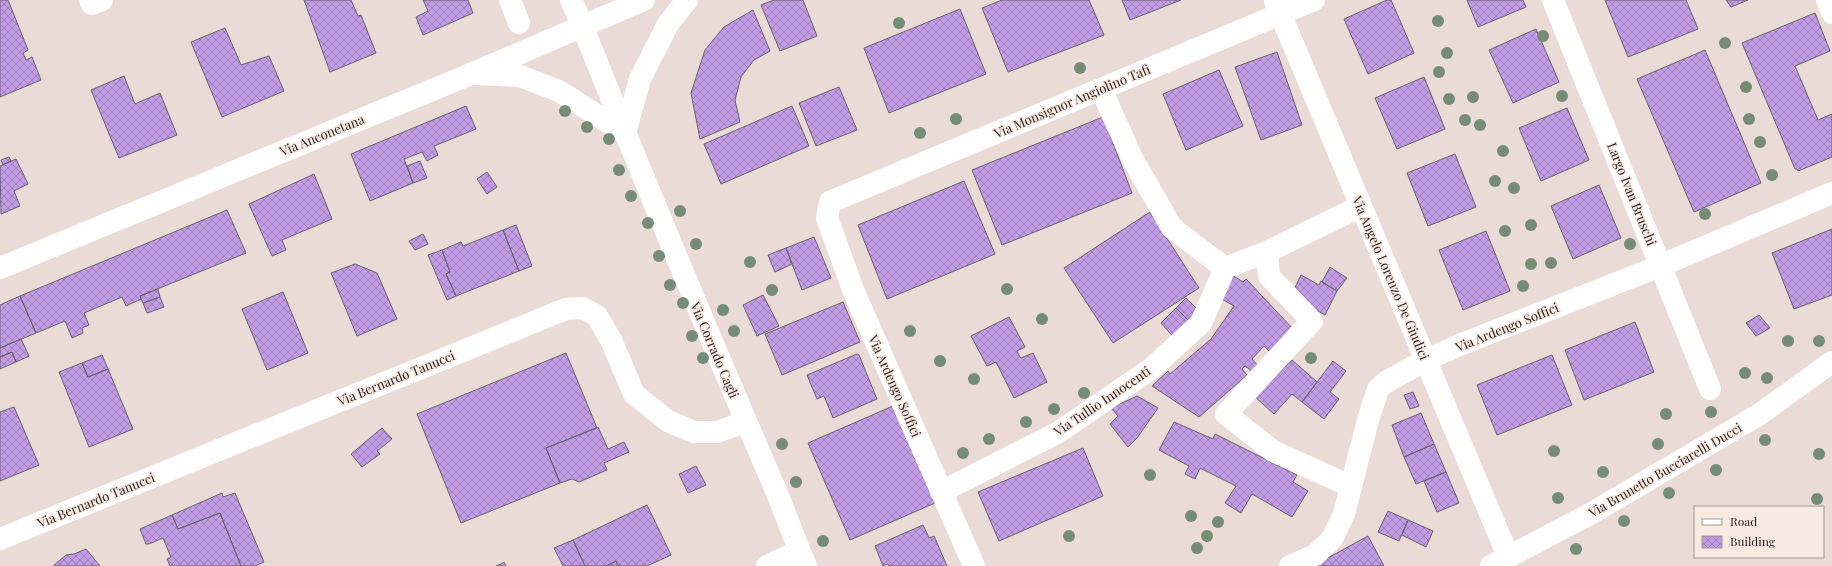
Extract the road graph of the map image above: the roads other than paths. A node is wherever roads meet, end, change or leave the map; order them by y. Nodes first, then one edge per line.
1 (90, 0) edge
2 (102, 0) edge
3 (510, 0) edge
4 (571, 0) edge
5 (644, 0) edge
6 (687, 0) edge
7 (1314, 0) edge
8 (1553, 0) edge
9 (1827, 0) edge
10 (1278, 7) edge
11 (1832, 13) edge
12 (519, 23) dead end
13 (582, 25) junction
14 (471, 74) junction
15 (1101, 89) junction
16 (625, 133) junction
17 (1832, 193) edge
18 (830, 202) joint
19 (1361, 206) junction
20 (1267, 252) junction
21 (1660, 266) junction
22 (0, 268) edge
23 (1225, 268) junction
24 (1426, 360) junction
25 (1832, 362) edge
26 (1710, 388) dead end
27 (745, 422) junction
28 (1350, 486) junction
29 (941, 492) junction
30 (0, 539) edge
31 (802, 558) edge
32 (1499, 561) edge
33 (766, 566) edge
34 (974, 566) edge
35 (1290, 566) edge

1 - 2 street
3 - 12 street
4 - 13 street, Via Corrado Cagli
5 - 13 street, Via Anconetana
6 - 16 street
7 - 10 street, Via Monsignor Angiolino Tafi
8 - 21 street, Largo Ivan Bruschi
9 - 11 street
10 - 15 street, Via Monsignor Angiolino Tafi
10 - 19 street, Via Angelo Lorenzo De Giudici
13 - 14 street, Via Anconetana
13 - 16 street, Via Corrado Cagli
14 - 16 street
14 - 22 street, Via Anconetana
15 - 18 street, Via Monsignor Angiolino Tafi
15 - 23 street
16 - 27 street, Via Corrado Cagli
17 - 21 street, Via Ardengo Soffici
18 - 29 street, Via Ardengo Soffici
19 - 20 street
19 - 24 street, Via Angelo Lorenzo De Giudici
20 - 23 street
20 - 28 street
21 - 24 street, Via Ardengo Soffici
21 - 26 street, Largo Ivan Bruschi
23 - 29 street, Via Tullio Innocenti
24 - 28 street, Via Ardengo Soffici
24 - 32 street, Via Angelo Lorenzo De Giudici
25 - 32 street, Via Brunetto Bucciarelli Ducci
27 - 30 street, Via Bernardo Tanucci
27 - 31 street, Via Corrado Cagli
28 - 35 street, Via Ardengo Soffici
29 - 34 street, Via Ardengo Soffici
31 - 33 street

